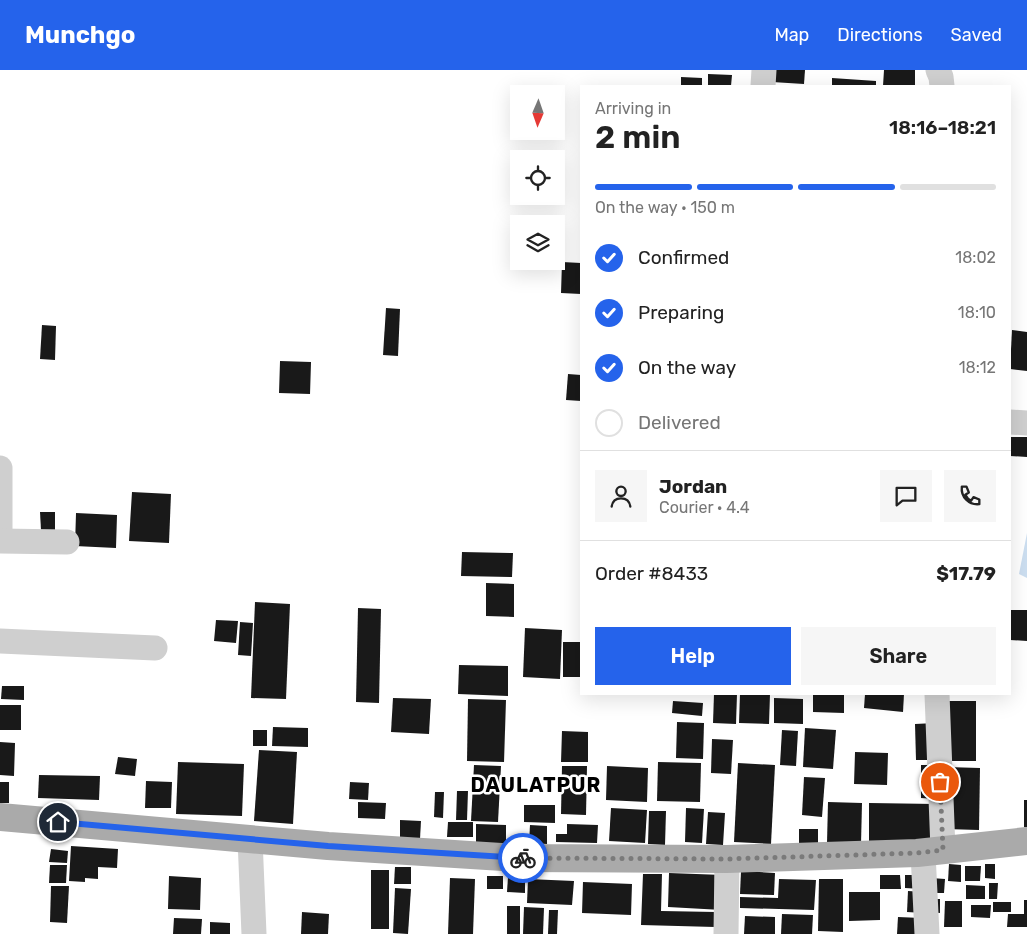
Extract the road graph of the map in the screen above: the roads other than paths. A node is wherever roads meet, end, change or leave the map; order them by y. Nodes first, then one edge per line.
1 (764, 70) edge
2 (938, 70) edge
3 (763, 85) edge
4 (942, 85) edge
5 (1011, 422) edge
6 (1027, 423) edge
7 (0, 468) edge
8 (0, 533) edge
9 (0, 541) edge
10 (67, 542) dead end
11 (0, 641) edge
12 (155, 648) dead end
13 (937, 695) edge
14 (0, 817) edge
15 (250, 839) junction
16 (1027, 841) edge
17 (933, 852) junction
18 (727, 859) junction
19 (254, 934) edge
20 (726, 934) edge
21 (927, 934) edge

1 - 3 street
2 - 4 street
5 - 6 street
7 - 8 street
9 - 10 street
11 - 12 street
13 - 17 street
14 - 15 main road
15 - 18 main road
15 - 19 street
16 - 17 main road
17 - 18 main road
17 - 21 street
18 - 20 street

